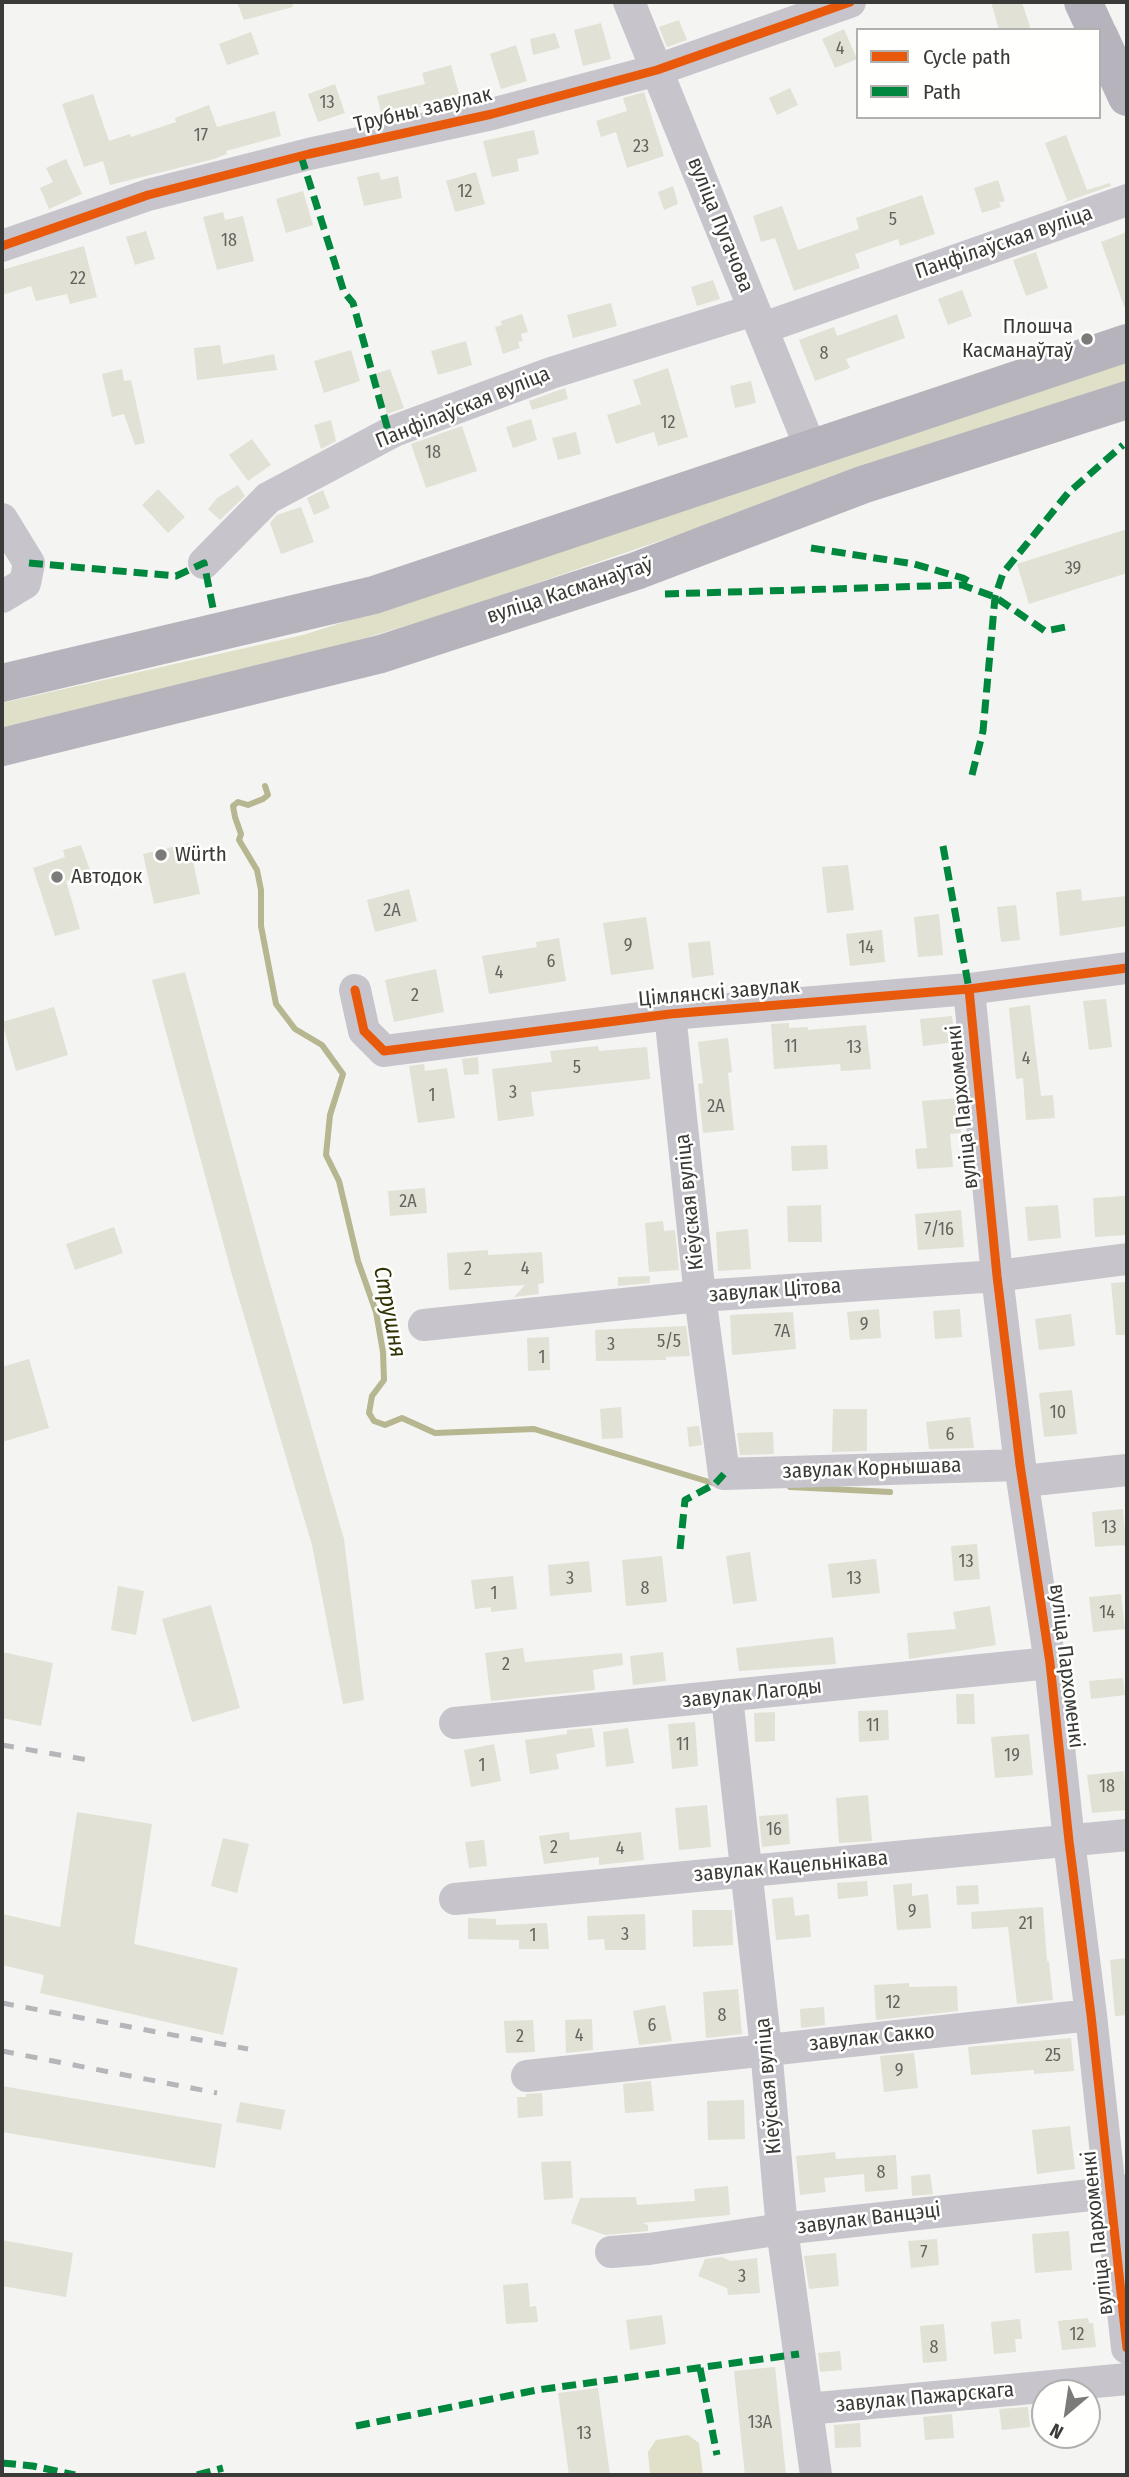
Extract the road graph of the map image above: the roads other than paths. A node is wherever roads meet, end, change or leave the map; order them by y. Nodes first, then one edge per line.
1 (629, 2) edge
2 (850, 2) edge
3 (1083, 2) edge
4 (1095, 28) edge
5 (1101, 40) edge
6 (657, 70) junction
7 (1127, 97) edge
8 (1127, 200) edge
9 (2, 246) edge
10 (758, 319) junction
11 (1127, 343) edge
12 (1127, 400) edge
13 (811, 449) junction
14 (2, 519) edge
15 (204, 564) dead end
16 (2, 597) edge
17 (2, 683) edge
18 (2, 747) edge
19 (1127, 968) edge
20 (969, 989) junction
21 (355, 990) dead end
22 (670, 1014) junction
23 (1127, 1259) edge
24 (997, 1276) junction
25 (699, 1296) junction
26 (424, 1325) dead end
27 (1127, 1470) edge
28 (1022, 1473) junction
29 (724, 1474) joint
30 (1050, 1663) junction
31 (727, 1697) junction
32 (455, 1723) dead end
33 (1127, 1835) edge
34 (1069, 1841) junction
35 (747, 1871) junction
36 (455, 1899) dead end
37 (1091, 2015) junction
38 (766, 2049) junction
39 (527, 2076) dead end
40 (1119, 2191) edge
41 (782, 2229) junction
42 (611, 2252) dead end
43 (1127, 2348) edge
44 (1127, 2379) edge
45 (807, 2409) junction
46 (816, 2475) edge

1 - 6 street, вуліца Пугачова
2 - 6 street, Трубны завулак
3 - 4 main road
5 - 7 main road
6 - 9 street, Трубны завулак
6 - 10 street, вуліца Пугачова
8 - 10 street, Панфілаўская вуліца
10 - 13 street, вуліца Пугачова
10 - 15 street, Панфілаўская вуліца
11 - 13 main road
12 - 18 main road, вуліца Касманаўтаў
13 - 17 main road
14 - 16 street
19 - 20 street, Цімлянскі завулак
20 - 22 street, Цімлянскі завулак
20 - 24 street, вуліца Пархоменкі
21 - 22 street, Цімлянскі завулак
22 - 25 street, Кіеўская вуліца
23 - 24 street, завулак Цітова
24 - 25 street, завулак Цітова
24 - 28 street, вуліца Пархоменкі
25 - 26 street, завулак Цітова
25 - 29 street, Кіеўская вуліца
27 - 28 street, завулак Корнышава
28 - 29 street, завулак Корнышава
28 - 30 street, вуліца Пархоменкі
30 - 31 street, завулак Лагоды
30 - 34 street, вуліца Пархоменкі
31 - 32 street, завулак Лагоды
31 - 35 street, Кіеўская вуліца
33 - 34 street, завулак Кацельнікава
34 - 35 street, завулак Кацельнікава
34 - 37 street, вуліца Пархоменкі
35 - 36 street, завулак Кацельнікава
35 - 38 street, Кіеўская вуліца
37 - 38 street, завулак Сакко
37 - 40 street, вуліца Пархоменкі
38 - 39 street, завулак Сакко
38 - 41 street, Кіеўская вуліца
40 - 41 street, завулак Ванцэці
40 - 43 street, вуліца Пархоменкі
41 - 42 street, завулак Ванцэці
41 - 45 street, Кіеўская вуліца
44 - 45 street, завулак Пажарскага
45 - 46 street, Кіеўская вуліца

